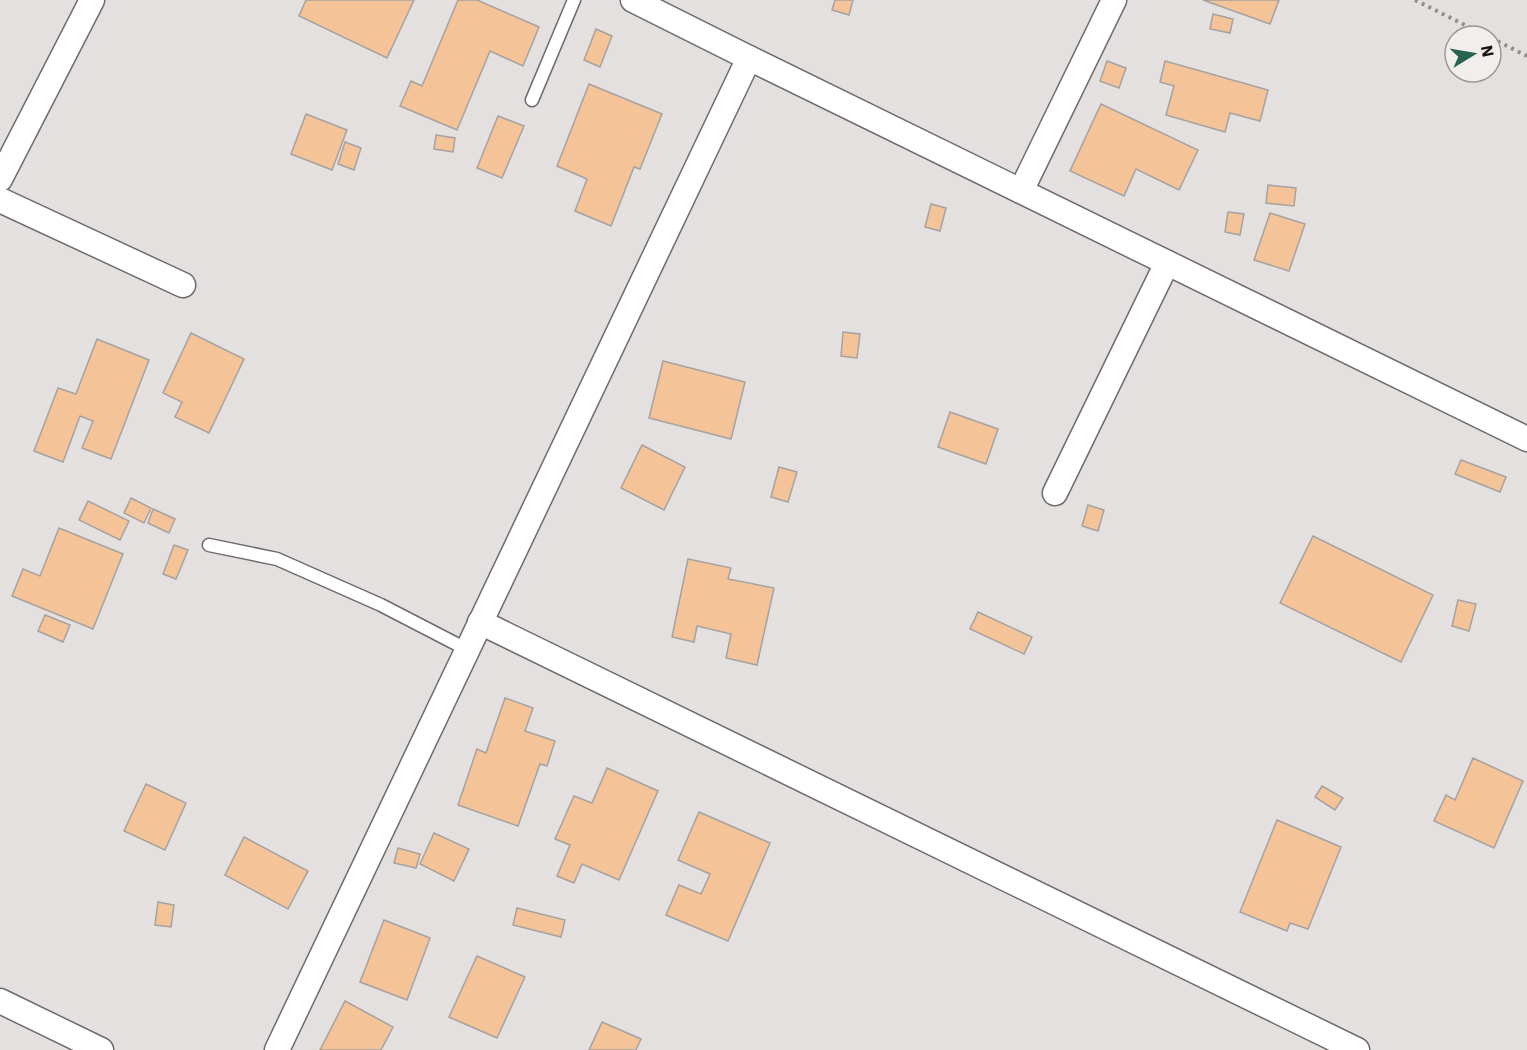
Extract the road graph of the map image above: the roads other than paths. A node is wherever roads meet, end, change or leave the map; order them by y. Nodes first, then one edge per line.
1 (92, 0) edge
2 (574, 0) edge
3 (633, 0) edge
4 (1114, 0) edge
5 (749, 58) junction
6 (532, 99) dead end
7 (0, 179) edge
8 (1021, 191) junction
9 (0, 200) edge
10 (1167, 263) junction
11 (183, 285) dead end
12 (1527, 439) edge
13 (1055, 493) dead end
14 (209, 545) dead end
15 (480, 622) junction
16 (468, 650) junction
17 (0, 1001) edge
18 (101, 1050) edge
19 (277, 1050) edge
20 (1357, 1050) edge

1 - 7 street
2 - 6 lane
3 - 5 street
4 - 8 street
5 - 8 street
5 - 15 street
8 - 10 street
9 - 11 street
10 - 12 street
10 - 13 street
14 - 16 lane
15 - 16 street
15 - 20 street
16 - 19 street
17 - 18 street

